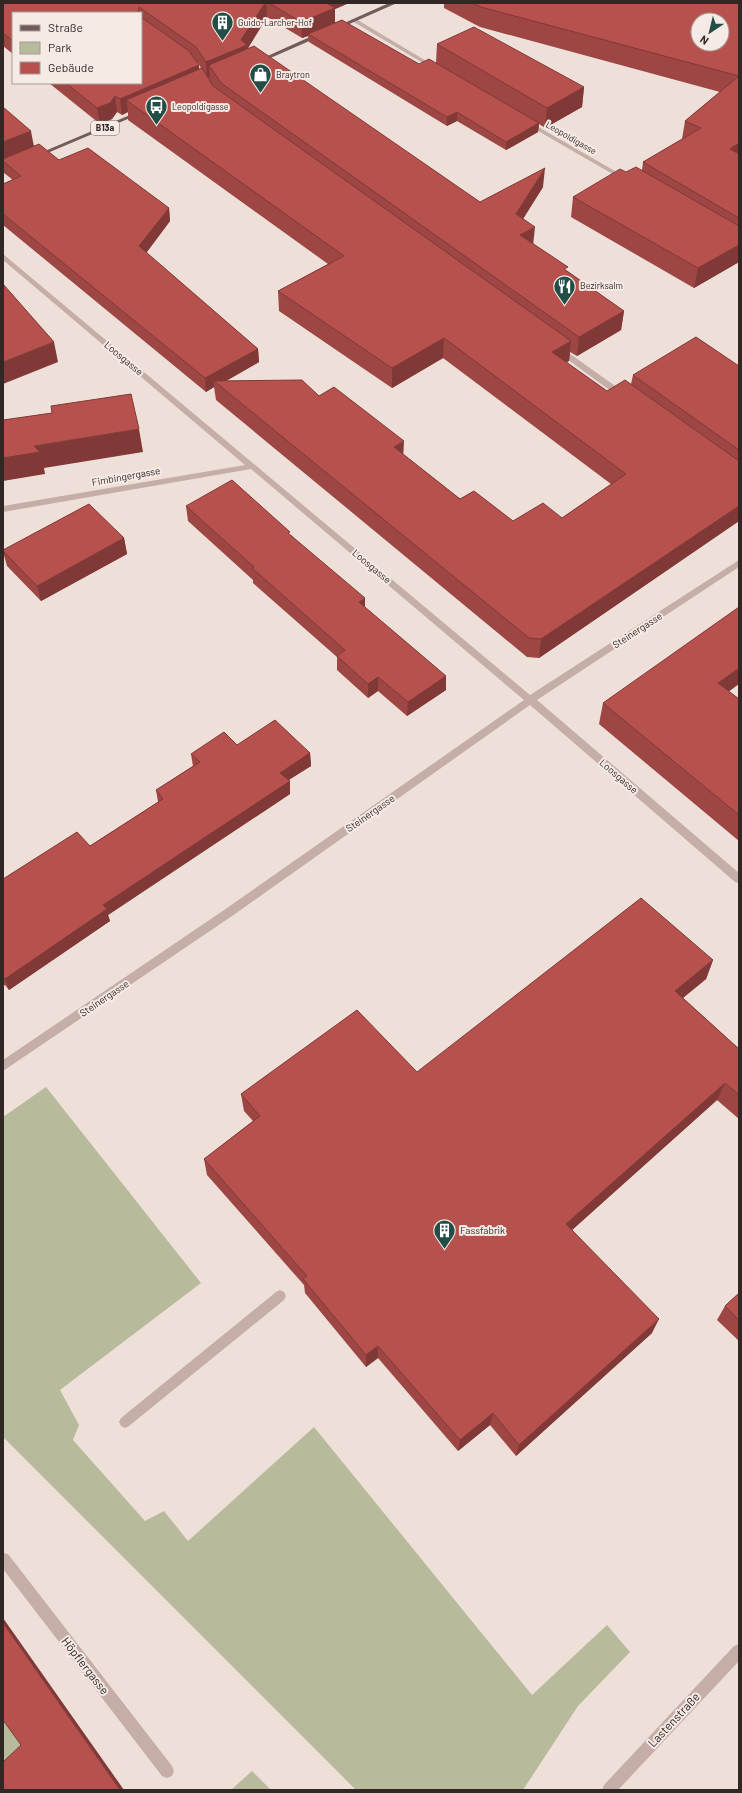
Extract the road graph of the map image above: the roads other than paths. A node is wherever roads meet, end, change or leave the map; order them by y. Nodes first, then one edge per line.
1 (394, 3) edge
2 (354, 20) junction
3 (251, 65) edge
4 (441, 72) edge
5 (146, 110) edge
6 (521, 119) edge
7 (32, 158) edge
8 (630, 182) edge
9 (3, 256) edge
10 (550, 343) edge
11 (626, 398) edge
12 (253, 466) junction
13 (3, 509) edge
14 (739, 564) edge
15 (530, 700) junction
16 (739, 879) edge
17 (3, 1066) edge
18 (280, 1296) dead end
19 (125, 1422) dead end
20 (3, 1560) edge
21 (739, 1651) edge
22 (167, 1771) dead end
23 (609, 1790) edge

1 - 2 main road
2 - 3 main road
2 - 4 street
5 - 7 main road, B13a
6 - 8 street, Leopoldigasse
9 - 12 street, Loosgasse
10 - 11 street
12 - 13 street, Fimbingergasse
12 - 15 street, Loosgasse
14 - 15 street, Steinergasse
15 - 16 street, Loosgasse
15 - 17 street, Steinergasse
18 - 19 street
20 - 22 street, Höpflergasse
21 - 23 street, Lastenstraße

